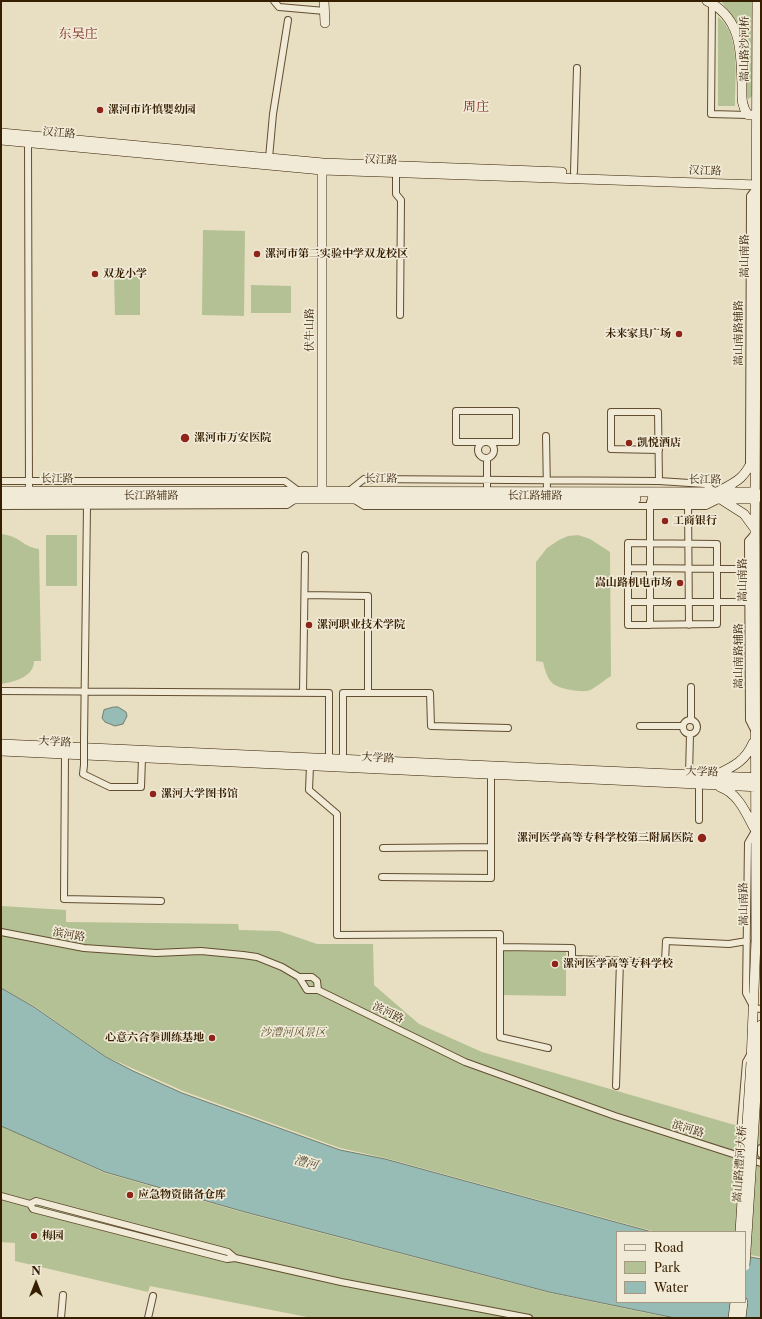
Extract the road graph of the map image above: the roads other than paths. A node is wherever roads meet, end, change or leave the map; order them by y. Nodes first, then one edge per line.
1 (274, 1) edge
2 (324, 1) edge
3 (757, 1) edge
4 (713, 3) edge
5 (324, 11) junction
6 (288, 20) dead end
7 (324, 23) dead end
8 (577, 68) dead end
9 (757, 98) joint
10 (752, 115) junction
11 (1, 133) edge
12 (1, 140) edge
13 (28, 142) junction
14 (269, 158) junction
15 (322, 166) junction
16 (396, 172) junction
17 (574, 172) junction
18 (759, 183) edge
19 (400, 315) dead end
20 (759, 325) edge
21 (759, 386) edge
22 (756, 404) junction
23 (749, 411) junction
24 (546, 436) dead end
25 (486, 442) junction
26 (659, 450) junction
27 (756, 454) junction
28 (487, 458) junction
29 (749, 469) junction
30 (487, 480) junction
31 (547, 480) junction
32 (755, 480) junction
33 (1, 481) edge
34 (29, 481) junction
35 (650, 481) junction
36 (659, 481) junction
37 (1, 491) edge
38 (29, 491) junction
39 (487, 491) junction
40 (547, 492) junction
41 (298, 494) junction
42 (322, 494) junction
43 (349, 494) junction
44 (718, 496) junction
45 (758, 496) edge
46 (1, 499) edge
47 (650, 499) junction
48 (688, 502) junction
49 (1, 506) edge
50 (87, 506) junction
51 (755, 531) junction
52 (650, 544) junction
53 (688, 544) junction
54 (306, 555) dead end
55 (628, 568) junction
56 (650, 568) junction
57 (689, 569) junction
58 (717, 569) junction
59 (748, 569) junction
60 (305, 595) junction
61 (628, 602) junction
62 (650, 602) junction
63 (689, 602) junction
64 (717, 602) junction
65 (752, 602) junction
66 (650, 625) junction
67 (689, 625) junction
68 (691, 687) dead end
69 (85, 690) junction
70 (1, 691) edge
71 (303, 693) junction
72 (329, 693) junction
73 (343, 693) junction
74 (368, 693) junction
75 (691, 720) junction
76 (640, 726) dead end
77 (683, 726) junction
78 (508, 728) dead end
79 (690, 734) junction
80 (755, 735) junction
81 (1, 744) edge
82 (1, 751) edge
83 (66, 755) junction
84 (329, 757) junction
85 (142, 758) junction
86 (343, 758) junction
87 (310, 766) junction
88 (491, 774) junction
89 (690, 775) junction
90 (614, 776) junction
91 (713, 780) junction
92 (758, 783) edge
93 (699, 784) junction
94 (699, 820) dead end
95 (755, 830) junction
96 (383, 848) dead end
97 (490, 848) junction
98 (382, 878) dead end
99 (161, 901) dead end
100 (1, 932) edge
101 (747, 941) junction
102 (500, 947) junction
103 (620, 961) junction
104 (298, 977) junction
105 (318, 990) junction
106 (758, 1008) edge
107 (761, 1025) edge
108 (548, 1048) dead end
109 (756, 1057) edge
110 (616, 1086) dead end
111 (740, 1134) dead end
112 (761, 1148) edge
113 (761, 1154) edge
114 (761, 1163) edge
115 (1, 1196) edge
116 (740, 1231) edge
117 (746, 1247) edge
118 (63, 1295) dead end
119 (153, 1296) dead end
120 (735, 1303) edge
121 (743, 1303) edge
122 (61, 1318) edge
123 (148, 1318) edge
124 (529, 1318) edge
125 (733, 1318) edge
126 (741, 1318) edge

1 - 5 street
2 - 5 main road
3 - 9 main road, 嵩山路沙河桥
4 - 10 main road
4 - 10 street
5 - 7 main road
6 - 14 street
8 - 17 street
9 - 10 main road, 嵩山南路
10 - 18 main road, 嵩山南路
11 - 14 main road, 汉江路
12 - 13 main road, 汉江路
13 - 15 main road, 汉江路
13 - 34 street
14 - 15 main road, 汉江路
15 - 16 main road, 汉江路
15 - 17 main road, 汉江路
15 - 42 main road, 伏牛山路
16 - 18 main road, 汉江路
16 - 19 street
17 - 18 main road, 汉江路
18 - 20 main road, 嵩山南路
18 - 23 street, 嵩山南路辅路
20 - 21 main road, 嵩山南路
21 - 22 main road, 嵩山南路
22 - 23 street
22 - 27 main road, 嵩山南路
23 - 29 street, 嵩山南路辅路
24 - 31 street
25 - 25 street
25 - 28 street
25 - 28 street
26 - 26 street
26 - 36 street
27 - 29 main road
27 - 32 main road, 嵩山南路
28 - 30 street
29 - 32 street, 嵩山南路辅路
29 - 44 main road
30 - 31 street, 长江路辅路
30 - 39 street
30 - 43 street, 长江路辅路
31 - 35 street, 长江路辅路
31 - 40 street
32 - 45 main road, 嵩山南路
33 - 34 street, 长江路辅路
34 - 38 street
34 - 41 street, 长江路辅路
35 - 36 street, 长江路辅路
35 - 47 street
36 - 44 street, 长江路辅路
37 - 38 main road, 长江路
38 - 41 main road, 长江路
39 - 40 main road, 长江路
39 - 43 main road, 长江路
40 - 47 main road, 长江路
41 - 42 main road, 长江路
41 - 46 main road, 长江路
41 - 50 street, 长江路辅路
42 - 43 main road, 长江路
43 - 47 main road, 长江路
44 - 45 main road, 长江路
44 - 47 main road, 长江路
44 - 48 main road, 长江路
44 - 51 main road
45 - 51 main road, 嵩山南路
47 - 48 main road, 长江路
47 - 52 street
48 - 53 street
49 - 50 street, 长江路辅路
50 - 69 street
51 - 59 street
51 - 65 main road, 嵩山南路
52 - 53 street
52 - 55 street
52 - 56 street
53 - 57 street
53 - 58 street
54 - 60 street
55 - 56 street
55 - 61 street
56 - 57 street
56 - 62 street
57 - 58 street
57 - 63 street
58 - 59 street
58 - 64 street
59 - 65 street
60 - 71 street
60 - 74 street
61 - 62 street
61 - 66 street
62 - 63 street
62 - 66 street
63 - 64 street
63 - 67 street
64 - 65 street
64 - 67 street
65 - 80 main road, 嵩山南路
66 - 67 street
68 - 75 street
69 - 70 street
69 - 71 street
69 - 85 street, bridge
71 - 72 street
72 - 73 street
72 - 84 street
73 - 74 street
73 - 86 street
74 - 78 street
75 - 77 street
75 - 79 street
76 - 77 street
77 - 79 street
79 - 89 street
80 - 91 main road
80 - 92 main road, 嵩山南路
81 - 84 main road, 大学路
82 - 83 main road, 大学路
83 - 85 main road, 大学路
83 - 99 street
84 - 86 main road, 大学路
85 - 87 main road, 大学路
86 - 90 main road, 大学路
87 - 88 main road, 大学路
87 - 102 street
88 - 90 main road, 大学路
88 - 97 street
89 - 90 main road, 大学路
89 - 91 main road, 大学路
90 - 93 main road, 大学路
91 - 92 main road, 大学路
91 - 93 main road, 大学路
91 - 95 main road
92 - 95 main road, 嵩山南路
93 - 94 street
95 - 101 street
95 - 106 main road, 嵩山南路
96 - 97 street
97 - 98 street
100 - 104 street, 滨河路
101 - 103 street
101 - 106 street
102 - 103 street
102 - 108 street
103 - 110 street
104 - 105 street, 滨河路
104 - 105 street
105 - 114 street, 滨河路
106 - 109 main road, 嵩山南路
107 - 109 main road
109 - 111 street
109 - 116 main road, 嵩山路澧河大桥, bridge
109 - 117 main road, 嵩山路澧河大桥, bridge
112 - 113 street
115 - 124 street
118 - 122 street
119 - 123 street
120 - 125 main road
121 - 126 main road

